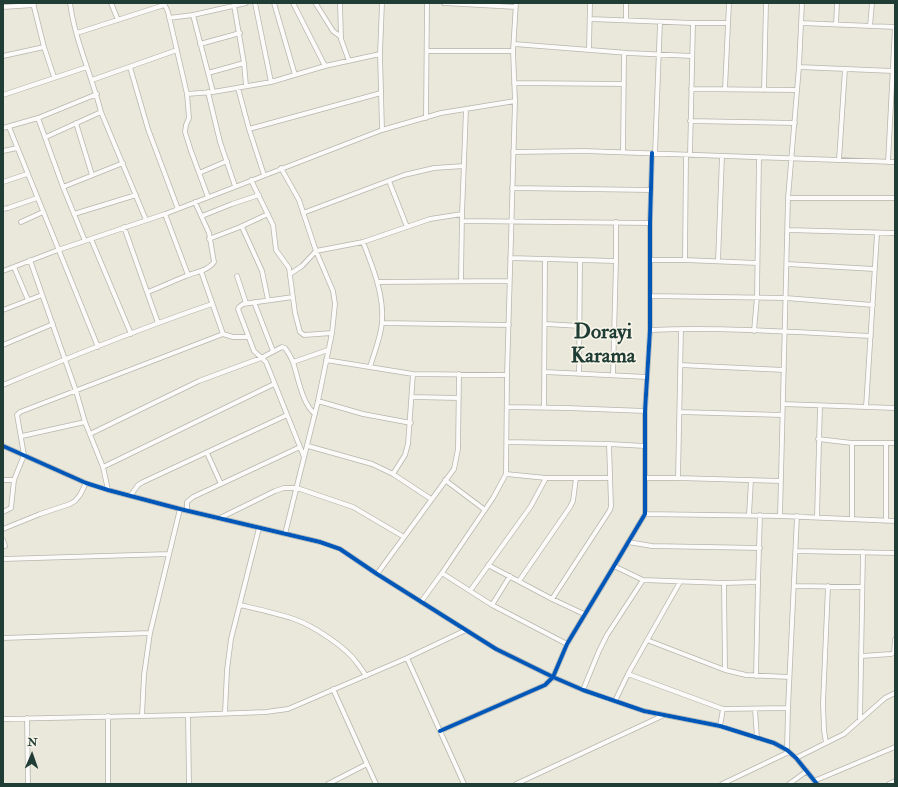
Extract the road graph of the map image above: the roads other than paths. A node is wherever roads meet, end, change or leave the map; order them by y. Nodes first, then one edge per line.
1 (70, 3) edge
2 (111, 3) edge
3 (246, 3) edge
4 (255, 3) edge
5 (274, 3) edge
6 (293, 3) edge
7 (340, 3) edge
8 (382, 3) edge
9 (427, 3) edge
10 (444, 3) edge
11 (590, 3) edge
12 (626, 3) edge
13 (728, 3) edge
14 (766, 3) edge
15 (802, 3) edge
16 (837, 3) edge
17 (872, 3) edge
18 (33, 4) edge
19 (164, 4) edge
20 (316, 4) dead end
21 (234, 5) junction
22 (516, 5) edge
23 (3, 7) edge
24 (193, 15) junction
25 (169, 18) junction
26 (590, 18) junction
27 (118, 20) junction
28 (626, 20) junction
29 (660, 22) junction
30 (693, 23) junction
31 (728, 23) junction
32 (801, 23) junction
33 (836, 24) junction
34 (870, 26) junction
35 (895, 27) edge
36 (77, 33) junction
37 (240, 33) junction
38 (341, 37) junction
39 (200, 44) junction
40 (514, 44) junction
41 (44, 47) junction
42 (177, 50) junction
43 (588, 50) junction
44 (427, 51) junction
45 (513, 51) junction
46 (624, 53) junction
47 (380, 54) junction
48 (658, 54) junction
49 (3, 56) edge
50 (692, 56) junction
51 (349, 61) junction
52 (244, 63) junction
53 (325, 66) junction
54 (87, 67) junction
55 (130, 67) junction
56 (799, 67) junction
57 (845, 69) junction
58 (893, 71) junction
59 (208, 73) junction
60 (295, 75) junction
61 (54, 77) junction
62 (92, 80) junction
63 (271, 82) junction
64 (514, 83) junction
65 (624, 84) junction
66 (246, 86) junction
67 (238, 88) junction
68 (691, 89) junction
69 (725, 89) junction
70 (764, 90) junction
71 (797, 90) junction
72 (208, 92) junction
73 (213, 92) junction
74 (381, 93) junction
75 (97, 94) junction
76 (187, 94) junction
77 (3, 95) edge
78 (515, 101) junction
79 (466, 109) junction
80 (101, 112) junction
81 (893, 112) edge
82 (38, 118) junction
83 (426, 118) junction
84 (690, 121) junction
85 (76, 123) junction
86 (795, 123) junction
87 (9, 127) junction
88 (3, 128) edge
89 (249, 129) junction
90 (382, 130) junction
91 (46, 137) junction
92 (17, 148) junction
93 (3, 151) edge
94 (513, 152) junction
95 (623, 152) junction
96 (654, 153) junction
97 (688, 155) junction
98 (722, 156) junction
99 (759, 157) junction
100 (792, 158) junction
101 (839, 160) junction
102 (227, 161) junction
103 (888, 162) junction
104 (895, 162) edge
105 (122, 163) junction
106 (464, 166) junction
107 (281, 168) junction
108 (199, 173) junction
109 (28, 174) junction
110 (92, 175) junction
111 (264, 175) junction
112 (251, 180) junction
113 (389, 181) junction
114 (3, 182) edge
115 (235, 186) junction
116 (63, 187) junction
117 (512, 188) junction
118 (651, 190) junction
119 (136, 195) junction
120 (258, 195) junction
121 (208, 197) junction
122 (37, 198) junction
123 (788, 198) junction
124 (895, 198) edge
125 (195, 202) junction
126 (3, 209) edge
127 (178, 209) junction
128 (43, 212) junction
129 (303, 213) junction
130 (74, 214) junction
131 (165, 214) junction
132 (268, 214) junction
133 (462, 214) junction
134 (202, 216) junction
135 (146, 220) junction
136 (462, 221) junction
137 (511, 221) junction
138 (21, 222) dead end
139 (616, 222) junction
140 (650, 223) junction
141 (124, 227) junction
142 (242, 227) junction
143 (407, 227) junction
144 (788, 230) junction
145 (895, 233) edge
146 (877, 234) junction
147 (90, 239) junction
148 (209, 239) junction
149 (84, 241) junction
150 (363, 242) junction
151 (58, 250) junction
152 (316, 251) junction
153 (510, 258) junction
154 (546, 259) junction
155 (30, 260) junction
156 (580, 260) junction
157 (650, 260) junction
158 (685, 260) junction
159 (616, 261) junction
160 (718, 261) junction
161 (757, 263) junction
162 (787, 264) junction
163 (14, 267) junction
164 (874, 269) junction
165 (3, 271) edge
166 (201, 271) junction
167 (290, 274) junction
168 (188, 275) junction
169 (237, 276) dead end
170 (461, 281) junction
171 (510, 281) junction
172 (378, 282) junction
173 (148, 292) junction
174 (42, 295) junction
175 (650, 296) junction
176 (293, 297) junction
177 (757, 297) junction
178 (786, 298) junction
179 (28, 300) junction
180 (268, 300) junction
181 (254, 302) junction
182 (246, 303) junction
183 (212, 304) junction
184 (873, 305) junction
185 (4, 308) edge
186 (158, 323) junction
187 (382, 323) junction
188 (53, 324) junction
189 (546, 324) junction
190 (509, 325) junction
191 (580, 326) junction
192 (681, 329) junction
193 (650, 330) junction
194 (754, 331) junction
195 (785, 331) junction
196 (332, 333) junction
197 (131, 334) junction
198 (224, 334) junction
199 (871, 336) junction
200 (248, 337) junction
201 (3, 345) edge
202 (98, 347) junction
203 (328, 350) junction
204 (273, 351) junction
205 (261, 358) junction
206 (65, 359) junction
207 (326, 360) junction
208 (292, 362) junction
209 (680, 365) junction
210 (370, 367) junction
211 (784, 370) junction
212 (545, 372) junction
213 (413, 374) junction
214 (459, 374) junction
215 (579, 374) junction
216 (507, 375) junction
217 (613, 375) junction
218 (647, 377) junction
219 (274, 384) junction
220 (3, 385) edge
221 (76, 391) junction
222 (412, 397) junction
223 (459, 398) junction
224 (318, 401) junction
225 (783, 404) junction
226 (820, 406) junction
227 (507, 407) junction
228 (544, 407) junction
229 (866, 407) junction
230 (895, 408) edge
231 (645, 411) junction
232 (680, 412) junction
233 (315, 414) junction
234 (288, 415) junction
235 (782, 415) junction
236 (85, 422) junction
237 (410, 423) junction
238 (90, 434) junction
239 (22, 436) junction
240 (818, 440) junction
241 (507, 442) junction
242 (852, 443) junction
243 (895, 443) edge
244 (609, 444) junction
245 (886, 444) junction
246 (3, 446) edge
247 (308, 446) junction
248 (645, 446) junction
249 (300, 447) junction
250 (207, 453) junction
251 (24, 455) junction
252 (305, 458) junction
253 (103, 467) junction
254 (393, 474) junction
255 (506, 474) junction
256 (546, 478) junction
257 (576, 478) junction
258 (610, 478) junction
259 (645, 478) junction
260 (678, 478) junction
261 (3, 480) edge
262 (14, 480) junction
263 (445, 480) junction
264 (751, 480) junction
265 (781, 482) junction
266 (86, 483) junction
267 (221, 484) junction
268 (297, 488) junction
269 (108, 490) junction
270 (131, 495) junction
271 (431, 500) junction
272 (180, 509) junction
273 (485, 510) junction
274 (187, 511) junction
275 (3, 512) edge
276 (645, 514) junction
277 (749, 515) junction
278 (760, 515) junction
279 (780, 516) junction
280 (797, 516) junction
281 (816, 517) junction
282 (219, 518) junction
283 (852, 520) junction
284 (886, 521) junction
285 (895, 521) edge
286 (259, 528) junction
287 (3, 529) edge
288 (285, 534) junction
289 (404, 537) junction
290 (3, 540) edge
291 (628, 542) junction
292 (5, 546) dead end
293 (760, 548) junction
294 (796, 551) junction
295 (864, 552) junction
296 (895, 552) edge
297 (169, 554) junction
298 (3, 559) edge
299 (488, 564) junction
300 (614, 566) junction
301 (442, 573) junction
302 (377, 574) junction
303 (510, 576) junction
304 (643, 580) junction
305 (519, 581) junction
306 (680, 582) junction
307 (758, 582) junction
308 (724, 583) junction
309 (794, 586) junction
310 (828, 586) junction
311 (862, 587) junction
312 (470, 591) junction
313 (552, 599) junction
314 (420, 602) junction
315 (240, 605) junction
316 (492, 606) junction
317 (584, 614) junction
318 (466, 630) junction
319 (150, 633) junction
320 (3, 638) edge
321 (895, 639) edge
322 (647, 640) junction
323 (566, 644) junction
324 (862, 656) junction
325 (407, 658) junction
326 (725, 670) junction
327 (628, 674) junction
328 (366, 676) junction
329 (756, 676) junction
330 (553, 677) junction
331 (789, 677) junction
332 (334, 690) junction
333 (583, 690) junction
334 (895, 693) edge
335 (616, 701) junction
336 (788, 708) junction
337 (723, 709) junction
338 (755, 709) junction
339 (225, 713) junction
340 (188, 715) junction
341 (108, 716) junction
342 (142, 716) junction
343 (662, 716) junction
344 (28, 718) junction
345 (3, 719) edge
346 (860, 720) junction
347 (720, 726) junction
348 (440, 731) junction
349 (757, 738) junction
350 (826, 743) junction
351 (895, 747) edge
352 (788, 751) junction
353 (796, 758) junction
354 (367, 764) junction
355 (807, 771) junction
356 (895, 781) edge
357 (816, 783) edge
358 (28, 784) edge
359 (108, 784) edge
360 (189, 784) edge
361 (328, 784) edge
362 (376, 784) edge
363 (464, 784) edge
364 (516, 784) edge
365 (722, 784) edge
366 (789, 784) edge
367 (889, 784) edge

1 - 36 street
2 - 27 street
3 - 21 street
4 - 63 street
5 - 60 street
6 - 53 street
7 - 38 street
8 - 47 street
9 - 44 street
10 - 22 street
11 - 26 street
12 - 28 street
13 - 31 street
14 - 70 street
15 - 32 street
16 - 33 street
17 - 34 street
18 - 23 street
18 - 41 street
19 - 25 street
19 - 27 street
20 - 38 street
21 - 24 street
21 - 37 street
22 - 40 street
24 - 25 street
24 - 39 street
25 - 42 street
26 - 28 street
26 - 43 street
27 - 36 street
28 - 29 street
29 - 30 street
29 - 48 street
30 - 31 street
30 - 50 street
31 - 69 street
32 - 33 street
32 - 56 street
33 - 34 street
34 - 35 street
35 - 58 street
36 - 54 street
37 - 39 street
37 - 52 street
38 - 51 street
39 - 59 street
40 - 43 street
40 - 45 street
41 - 49 street
41 - 61 street
42 - 55 street
42 - 76 street
43 - 46 street
44 - 45 street
44 - 83 street
45 - 64 street
46 - 48 street
46 - 65 street
47 - 51 street
47 - 74 street
48 - 50 street
48 - 96 street
50 - 68 street
51 - 53 street
52 - 59 street
52 - 66 street
53 - 60 street
54 - 61 street
54 - 62 street
55 - 62 street
55 - 127 street
56 - 57 street
56 - 71 street
57 - 58 street
57 - 101 street
58 - 81 street
59 - 73 street
60 - 63 street
61 - 77 street
62 - 75 street
63 - 66 street
64 - 65 street
64 - 78 street
65 - 95 street
66 - 67 street
67 - 73 street
67 - 89 street
68 - 69 street
68 - 84 street
69 - 70 street
70 - 71 street
71 - 86 street
72 - 73 street
72 - 76 street
72 - 102 street
74 - 89 street
74 - 90 street
75 - 80 street
75 - 82 street
76 - 108 street
78 - 79 street
78 - 94 street
79 - 83 street
79 - 106 street
80 - 85 street
80 - 105 street
81 - 103 street
82 - 87 street
82 - 91 street
83 - 90 street
84 - 86 street
84 - 97 street
85 - 91 street
85 - 110 street
86 - 100 street
87 - 88 street
87 - 92 street
89 - 111 street
90 - 107 street
91 - 116 street
92 - 93 street
92 - 109 street
94 - 95 street
94 - 117 street
95 - 96 street
96 - 97 street
96 - 118 street
97 - 98 street
97 - 158 street
98 - 99 street
98 - 160 street
99 - 100 street
99 - 161 street
100 - 101 street
100 - 123 street
101 - 103 street
102 - 108 street
102 - 115 street
103 - 104 street
105 - 110 street
105 - 119 street
106 - 113 street
106 - 133 street
107 - 111 street
107 - 129 street
108 - 121 street
109 - 114 street
109 - 122 street
110 - 116 street
111 - 112 street
112 - 115 street
112 - 120 street
113 - 129 street
113 - 143 street
115 - 121 street
116 - 130 street
117 - 118 street
117 - 137 street
118 - 140 street
119 - 130 street
119 - 135 street
120 - 132 street
120 - 134 street
121 - 125 street
122 - 126 street
122 - 128 street
123 - 124 street
123 - 144 street
125 - 127 street
125 - 134 street
127 - 131 street
128 - 138 street
128 - 151 street
129 - 152 street
130 - 149 street
131 - 135 street
131 - 168 street
132 - 142 street
132 - 167 street
133 - 136 street
133 - 143 street
134 - 148 street
135 - 141 street
136 - 137 street
136 - 170 street
137 - 139 street
137 - 153 street
139 - 140 street
139 - 159 street
140 - 157 street
141 - 147 street
141 - 173 street
142 - 148 street
142 - 180 street
143 - 150 street
144 - 146 street
144 - 162 street
145 - 146 street
146 - 164 street
147 - 149 street
147 - 197 street
148 - 166 street
149 - 151 street
150 - 152 street
150 - 172 street
151 - 155 street
151 - 202 street
152 - 167 street
152 - 196 street
153 - 154 street
153 - 171 street
154 - 156 street
154 - 189 street
155 - 163 street
155 - 174 street
156 - 159 street
156 - 191 street
157 - 158 street
157 - 175 street
158 - 160 street
159 - 217 street
160 - 161 street
161 - 177 street
162 - 164 street
162 - 178 street
163 - 165 street
163 - 179 street
164 - 184 street
166 - 168 street
166 - 183 street
167 - 176 street
168 - 173 street
169 - 182 street
170 - 171 street
170 - 172 street
171 - 190 street
172 - 187 street
173 - 186 street
174 - 179 street
174 - 188 street
175 - 177 street
175 - 193 street
176 - 180 street
176 - 196 street
177 - 178 street
177 - 194 street
178 - 184 street
178 - 195 street
179 - 185 street
180 - 181 street
181 - 182 street
181 - 204 street
182 - 200 street
183 - 186 street
183 - 198 street
184 - 199 street
186 - 197 street
187 - 190 street
187 - 210 street
188 - 201 street
188 - 206 street
189 - 191 street
189 - 212 street
190 - 216 street
191 - 215 street
192 - 193 street
192 - 194 street
192 - 209 street
193 - 218 street
194 - 195 street
195 - 199 street
195 - 211 street
196 - 203 street
197 - 202 street
198 - 200 street
198 - 221 street
199 - 229 street
200 - 205 street
202 - 206 street
203 - 207 street
203 - 208 street
204 - 205 street
204 - 208 street
205 - 219 street
205 - 238 street
206 - 220 street
206 - 221 street
207 - 210 street
207 - 224 street
208 - 233 street
209 - 211 street
209 - 232 street
210 - 213 street
211 - 225 street
212 - 215 street
212 - 228 street
213 - 214 street
213 - 222 street
214 - 216 street
214 - 223 street
215 - 217 street
216 - 227 street
217 - 218 street
218 - 231 street
219 - 234 street
219 - 253 street
221 - 236 street
221 - 239 street
222 - 223 street
222 - 237 street
223 - 263 street
224 - 233 street
224 - 237 street
225 - 226 street
225 - 235 street
226 - 229 street
226 - 240 street
227 - 228 street
227 - 241 street
228 - 231 street
229 - 230 street
231 - 248 street
232 - 235 street
232 - 260 street
233 - 247 street
234 - 249 street
234 - 250 street
235 - 265 street
236 - 238 street
236 - 239 street
237 - 254 street
238 - 253 street
239 - 251 street
240 - 242 street
240 - 281 street
241 - 244 street
241 - 255 street
242 - 245 street
242 - 283 street
243 - 245 street
244 - 248 street
244 - 258 street
245 - 284 street
246 - 251 street
247 - 252 street
247 - 254 street
248 - 259 street
249 - 252 street
249 - 267 street
250 - 267 street
250 - 270 street
251 - 262 street
251 - 266 street
252 - 268 street
253 - 269 street
254 - 271 street
255 - 256 street
255 - 273 street
256 - 257 street
256 - 299 street
257 - 258 street
257 - 305 street
258 - 313 street
259 - 260 street
259 - 276 street
260 - 264 street
261 - 262 street
262 - 275 street
263 - 271 street
263 - 273 street
264 - 265 street
264 - 277 street
265 - 279 street
266 - 269 street
266 - 287 street
267 - 274 street
268 - 282 street
268 - 288 street
268 - 289 street
269 - 270 street
270 - 272 street
271 - 289 street
272 - 274 street
272 - 297 street
273 - 301 street
274 - 282 street
276 - 277 street
276 - 291 street
277 - 278 street
278 - 279 street
278 - 293 street
279 - 280 street
280 - 281 street
280 - 294 street
281 - 283 street
282 - 286 street
283 - 284 street
284 - 285 street
286 - 288 street
286 - 315 street
288 - 302 street
289 - 302 street
290 - 292 street
291 - 293 street
291 - 300 street
293 - 307 street
294 - 295 street
294 - 309 street
295 - 296 street
295 - 311 street
297 - 298 street
297 - 319 street
299 - 303 street
299 - 312 street
300 - 304 street
300 - 317 street
301 - 312 street
301 - 314 street
302 - 314 street
303 - 305 street
303 - 316 street
304 - 306 street
304 - 333 street
305 - 313 street
306 - 308 street
306 - 322 street
307 - 308 street
307 - 329 street
308 - 326 street
309 - 310 street
309 - 331 street
310 - 311 street
310 - 350 street
311 - 324 street
312 - 316 street
313 - 317 street
314 - 318 street
315 - 328 street
315 - 339 street
316 - 323 street
317 - 323 street
318 - 325 street
318 - 330 street
319 - 320 street
319 - 342 street
321 - 324 street
322 - 326 street
322 - 327 street
323 - 330 street
324 - 346 street
325 - 328 street
325 - 348 street
326 - 329 street
327 - 335 street
327 - 337 street
328 - 332 street
329 - 331 street
330 - 333 street
330 - 348 street
331 - 336 street
332 - 339 street
332 - 354 street
333 - 335 street
334 - 346 street
335 - 343 street
336 - 338 street
336 - 352 street
337 - 338 street
337 - 347 street
338 - 349 street
339 - 340 street
340 - 342 street
340 - 360 street
341 - 342 street
341 - 344 street
341 - 359 street
343 - 347 street
343 - 364 street
344 - 345 street
344 - 358 street
346 - 350 street
347 - 349 street
348 - 363 street
349 - 352 street
350 - 353 street
351 - 357 street
352 - 353 street
352 - 365 street
353 - 355 street
354 - 361 street
354 - 362 street
355 - 357 street
355 - 366 street
356 - 367 street

